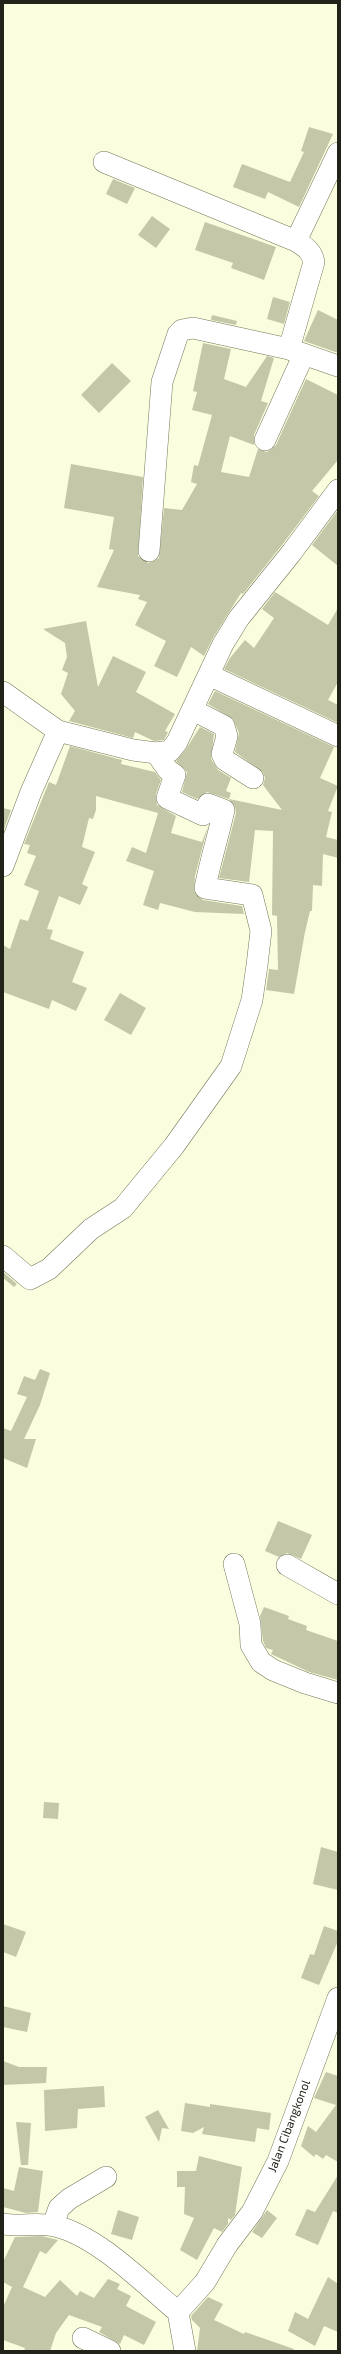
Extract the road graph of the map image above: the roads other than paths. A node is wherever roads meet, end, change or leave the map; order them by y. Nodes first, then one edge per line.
1 (338, 153) edge
2 (104, 162) dead end
3 (296, 241) junction
4 (296, 352) junction
5 (338, 366) edge
6 (265, 440) dead end
7 (338, 490) edge
8 (149, 551) dead end
9 (208, 675) junction
10 (3, 692) edge
11 (193, 710) junction
12 (58, 731) junction
13 (338, 736) edge
14 (156, 753) junction
15 (253, 778) dead end
16 (3, 866) edge
17 (3, 1256) edge
18 (234, 1564) dead end
19 (287, 1565) dead end
20 (338, 1594) edge
21 (338, 1693) edge
22 (338, 1699) edge
23 (338, 1998) edge
24 (106, 2177) dead end
25 (4, 2225) edge
26 (53, 2226) junction
27 (178, 2312) junction
28 (83, 2338) dead end
29 (110, 2351) edge
30 (185, 2351) edge

1 - 3 street
2 - 3 street
3 - 4 street
4 - 5 street
4 - 6 street
4 - 8 street
7 - 9 street
9 - 11 street
9 - 13 street
10 - 12 street
11 - 14 street
11 - 15 street
12 - 14 street
12 - 16 street
14 - 17 street
18 - 21 street
19 - 20 street
21 - 22 street
23 - 27 street, Jalan Cibangkonol
24 - 26 street
25 - 26 street
26 - 27 street
27 - 30 street
28 - 29 street

